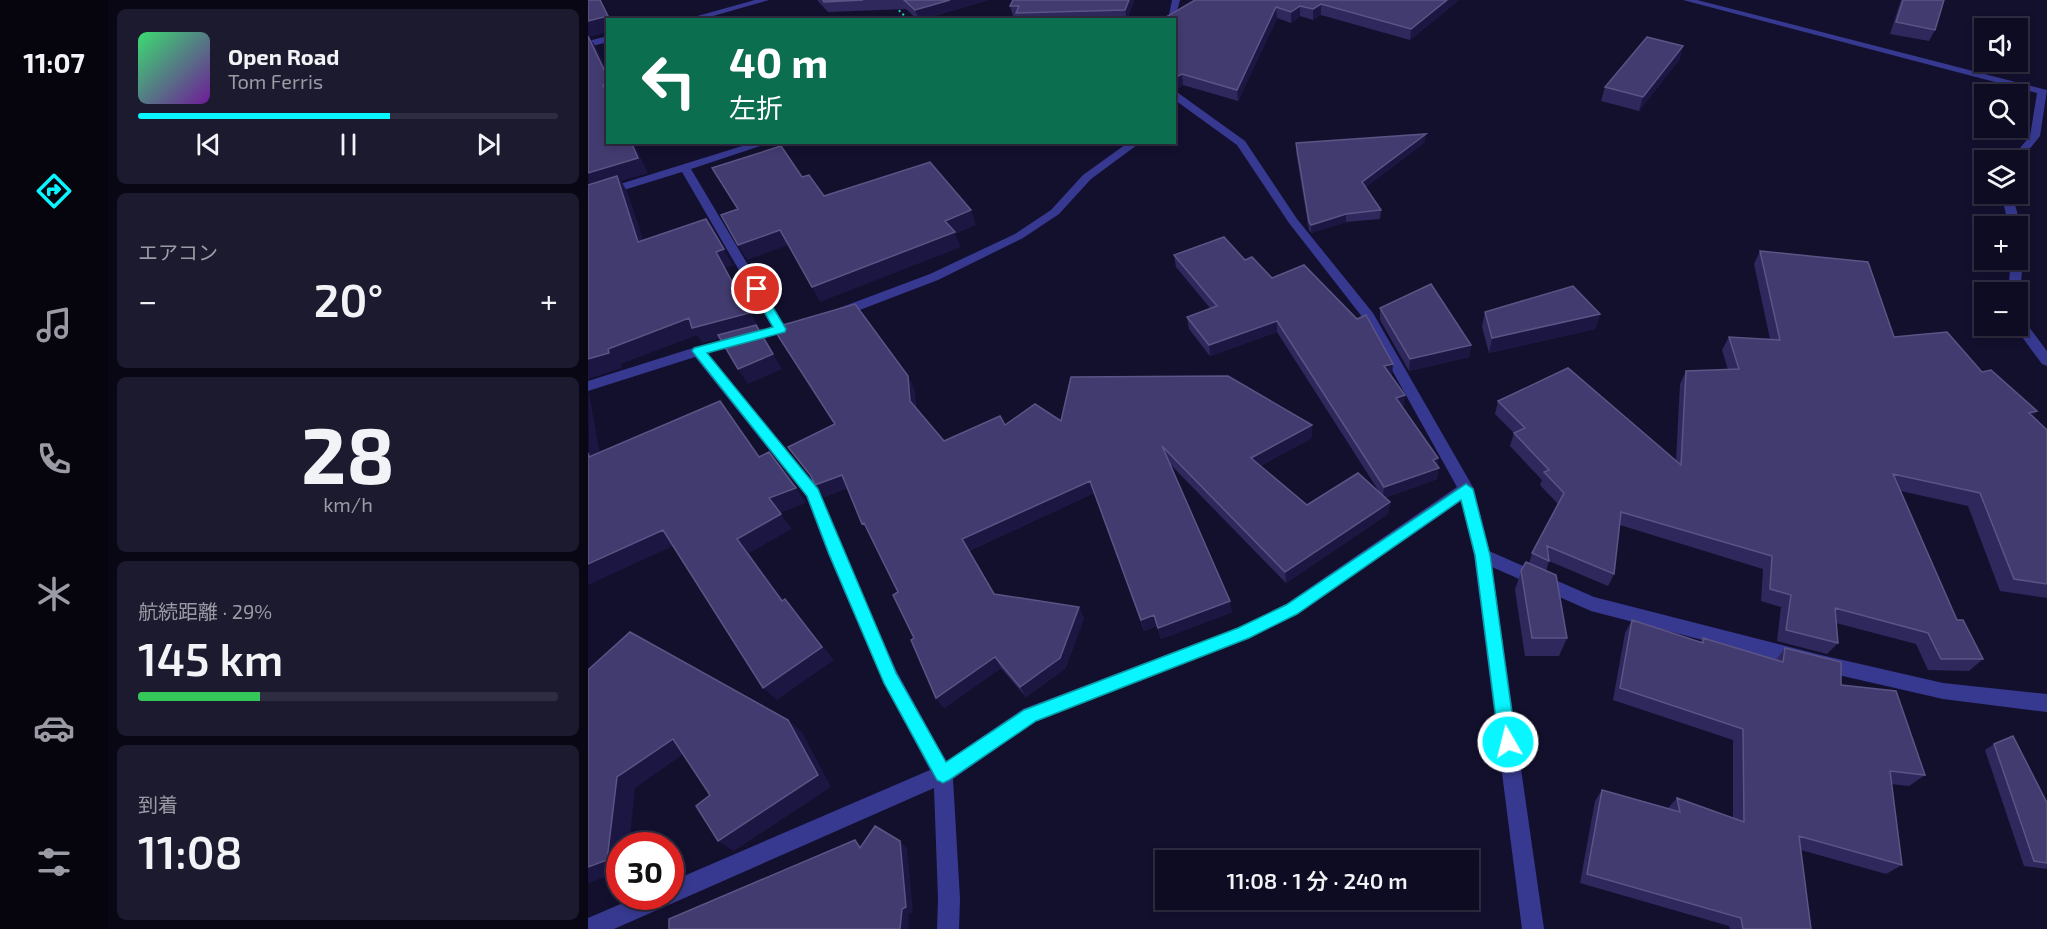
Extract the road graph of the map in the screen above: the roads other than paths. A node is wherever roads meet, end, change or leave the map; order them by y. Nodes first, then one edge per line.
1 (765, 0) edge
2 (1176, 0) edge
3 (1687, 0) edge
4 (695, 18) edge
5 (1172, 18) edge
6 (606, 40) edge
7 (588, 44) edge
8 (2044, 93) edge
9 (1177, 101) edge
10 (761, 144) edge
11 (1133, 144) edge
12 (2023, 150) edge
13 (686, 168) junction
14 (588, 198) edge
15 (826, 317) edge
16 (803, 323) edge
17 (780, 329) junction
18 (2028, 335) edge
19 (698, 351) junction
20 (2047, 361) edge
21 (588, 386) edge
22 (1466, 489) junction
23 (1482, 555) junction
24 (2047, 703) edge
25 (943, 774) junction
26 (684, 887) edge
27 (632, 910) edge
28 (589, 929) edge
29 (948, 929) edge
30 (1533, 929) edge

1 - 4 street
2 - 5 street
3 - 8 street
6 - 7 street
8 - 12 street
9 - 22 street
10 - 13 street
11 - 15 street
13 - 14 street
13 - 17 street
16 - 17 street
17 - 19 street
18 - 20 street
19 - 21 street
19 - 25 street
22 - 23 street
22 - 25 street
23 - 24 street
23 - 30 street
25 - 26 street
25 - 29 street
27 - 28 street

